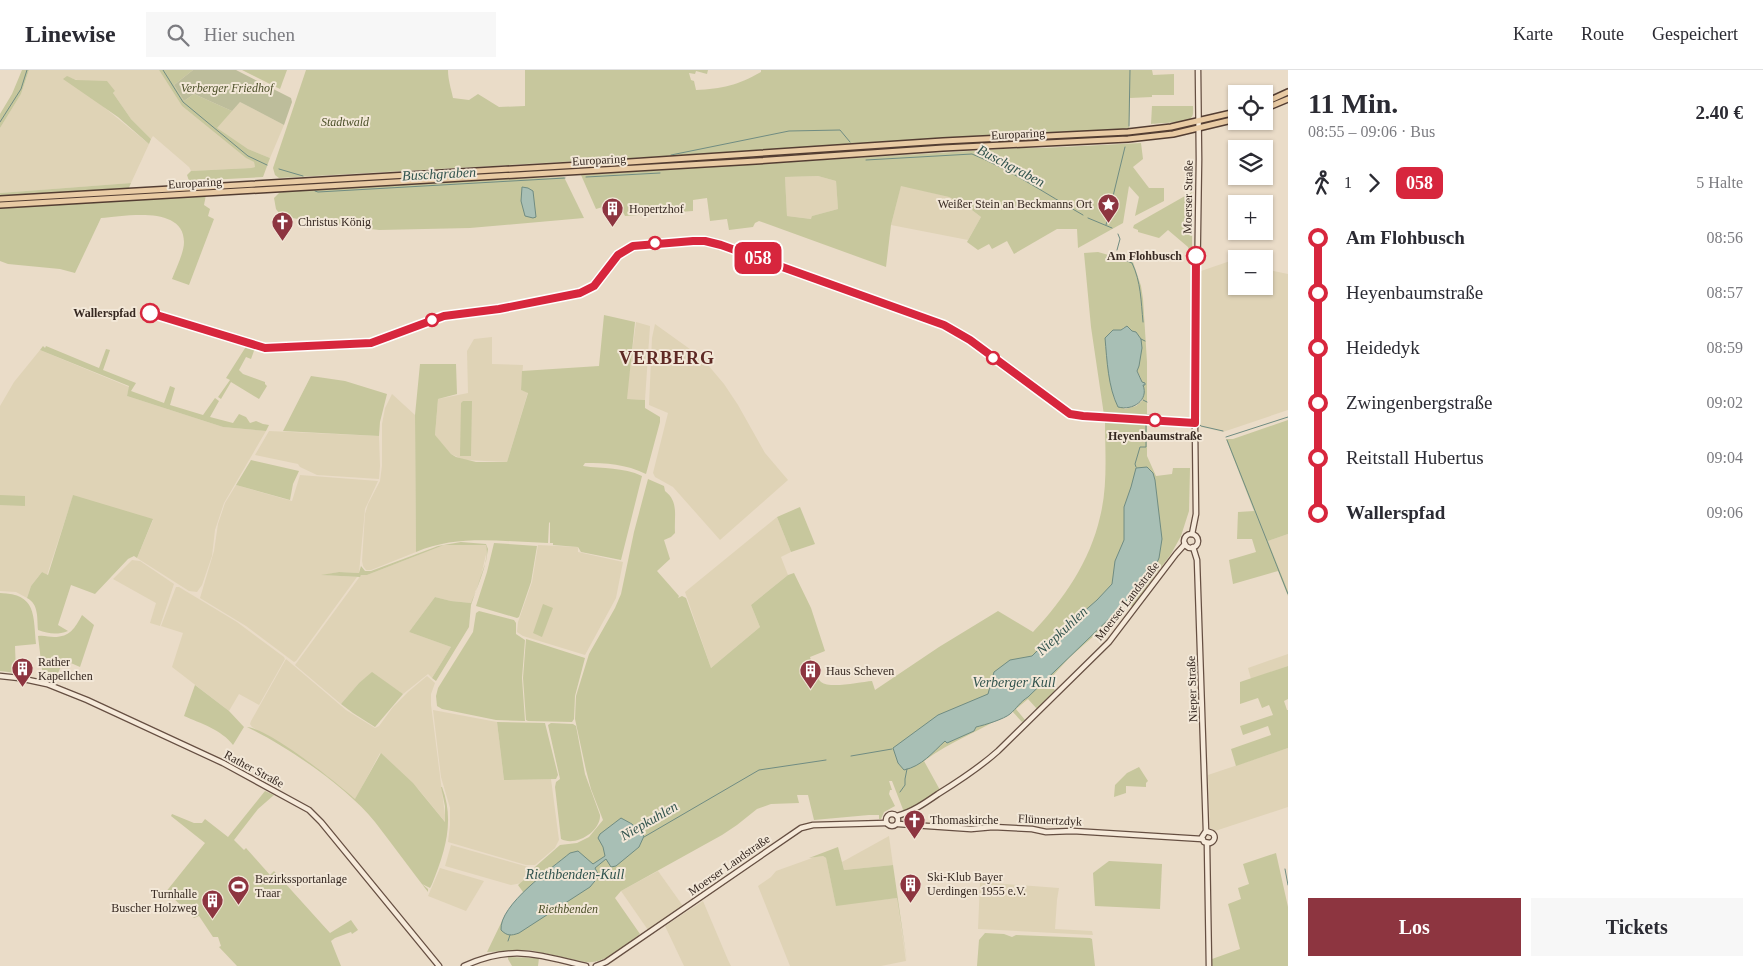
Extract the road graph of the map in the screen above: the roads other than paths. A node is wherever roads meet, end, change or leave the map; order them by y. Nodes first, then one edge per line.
1 (1198, 70) edge
2 (1288, 92) edge
3 (1273, 99) edge
4 (1288, 99) edge
5 (1273, 105) edge
6 (1228, 114) edge
7 (1228, 120) edge
8 (1198, 121) junction
9 (1198, 129) junction
10 (0, 199) edge
11 (0, 205) edge
12 (1192, 534) junction
13 (1185, 544) junction
14 (1193, 547) junction
15 (0, 676) edge
16 (897, 816) junction
17 (886, 823) junction
18 (898, 824) junction
19 (1206, 831) junction
20 (1202, 839) junction
21 (1207, 844) junction
22 (440, 966) edge
23 (464, 966) edge
24 (586, 966) edge
25 (596, 966) edge
26 (1210, 966) edge

1 - 8 main road, Moerser Straße
2 - 3 main road
4 - 5 main road
6 - 8 main road, Europaring
7 - 9 main road, Europaring
8 - 9 main road, Moerser Straße
8 - 10 main road, Europaring
9 - 11 main road, Europaring
9 - 12 main road, Moerser Straße
12 - 13 main road, Moerser Straße
12 - 14 main road, Moerser Straße
13 - 14 main road
13 - 16 main road, Moerser Landstraße
14 - 19 main road, Nieper Straße
15 - 22 main road, Rather Straße
16 - 17 main road
16 - 18 main road
17 - 18 main road
17 - 25 main road, Moerser Landstraße
18 - 20 main road, Flünnertzdyk
19 - 20 main road, Nieper Straße
19 - 21 main road, Nieper Straße
20 - 21 main road
21 - 26 main road, Nieper Straße
23 - 24 main road

